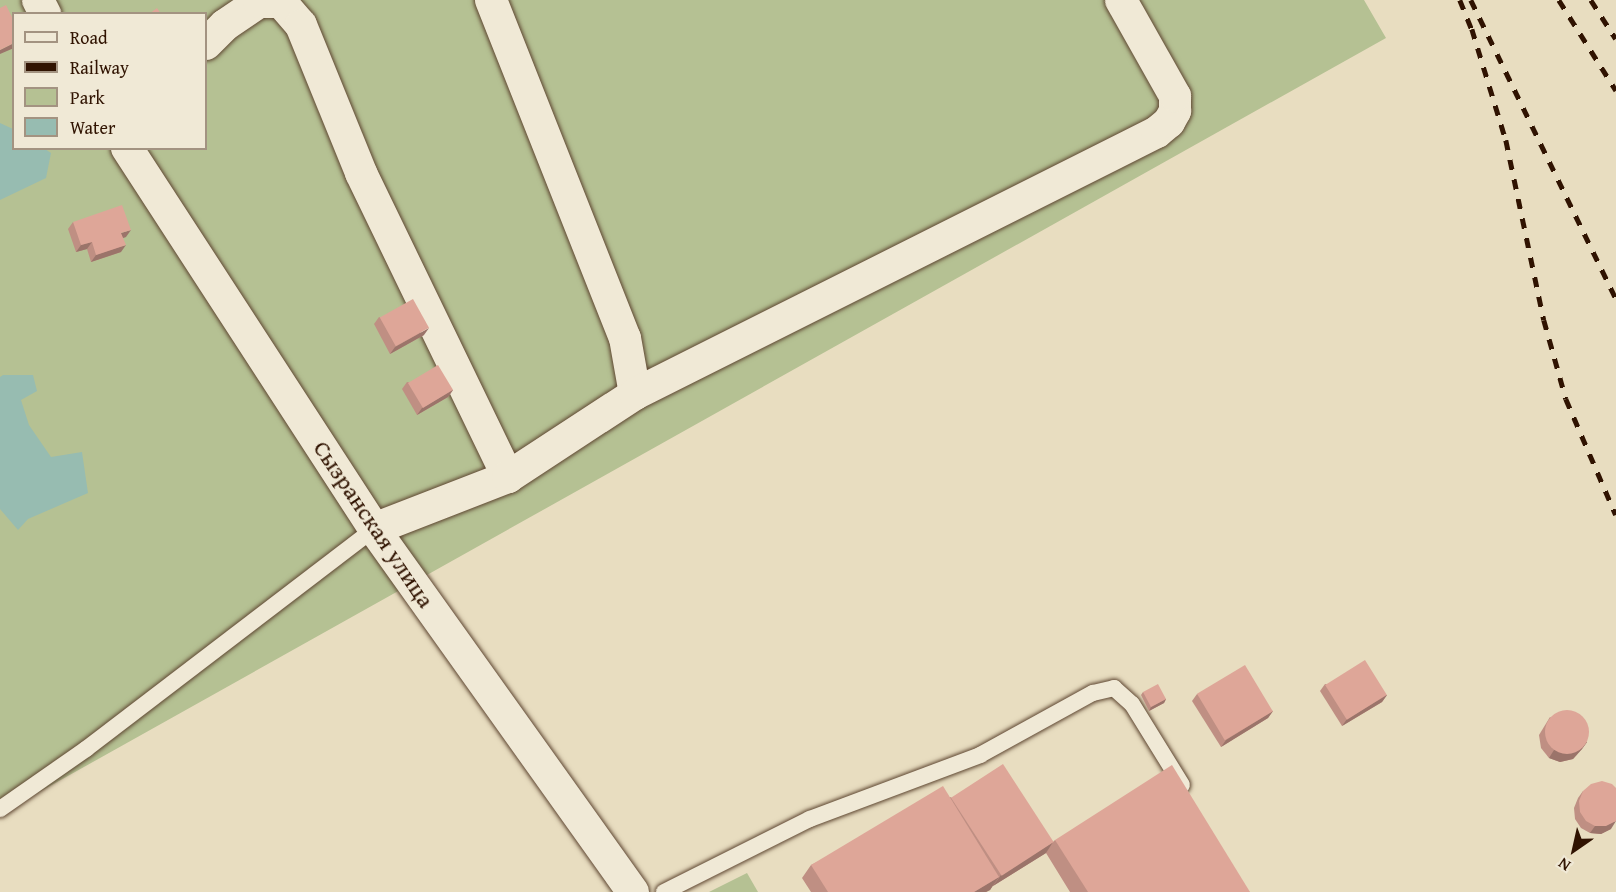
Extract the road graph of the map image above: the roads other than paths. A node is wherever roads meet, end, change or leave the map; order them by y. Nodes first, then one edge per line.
1 (491, 0) edge
2 (1121, 0) edge
3 (207, 43) edge
4 (128, 150) edge
5 (635, 394) junction
6 (508, 477) junction
7 (374, 529) junction
8 (1194, 803) edge
9 (0, 809) edge
10 (633, 892) edge
11 (664, 892) edge

1 - 5 street
2 - 5 street
3 - 6 street
4 - 7 street, Сызранская улица
5 - 6 street
6 - 7 street
7 - 9 lane
7 - 10 street, Сызранская улица
8 - 11 lane

